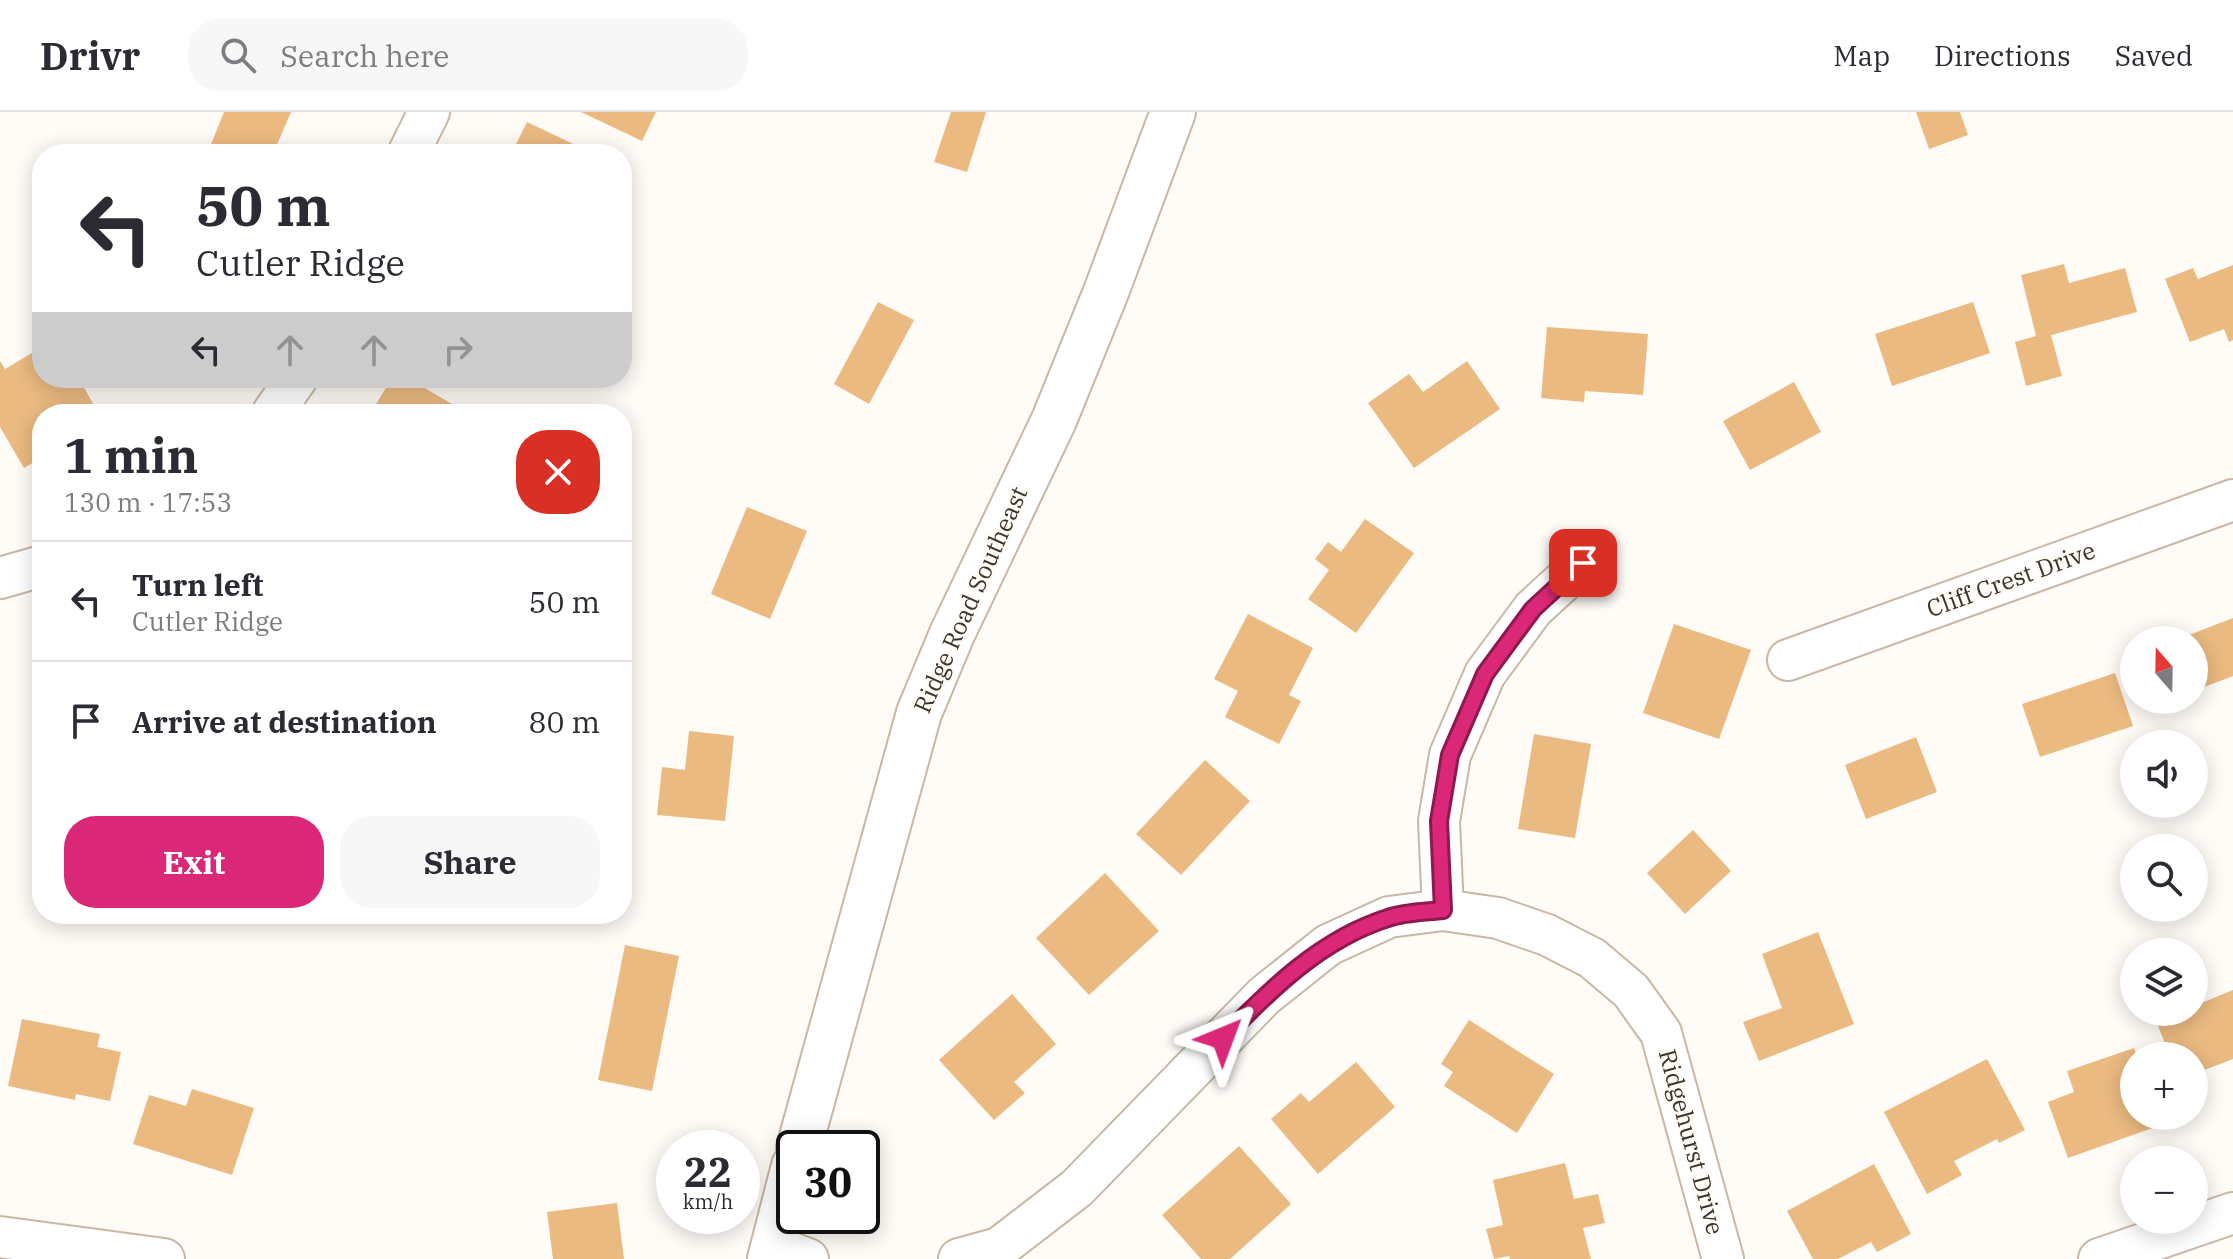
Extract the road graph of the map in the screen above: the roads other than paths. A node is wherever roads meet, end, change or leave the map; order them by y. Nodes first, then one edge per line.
1 (429, 112) edge
2 (1173, 112) edge
3 (413, 144) edge
4 (2233, 500) edge
5 (1583, 563) dead end
6 (32, 569) edge
7 (0, 578) edge
8 (1788, 660) dead end
9 (1443, 910) junction
10 (804, 1130) edge
11 (2233, 1213) edge
12 (786, 1234) edge
13 (0, 1237) edge
14 (783, 1255) edge
15 (164, 1259) edge
16 (959, 1259) edge
17 (1723, 1259) edge
18 (2099, 1259) edge

1 - 3 street
2 - 10 street, Ridge Road Southeast
4 - 8 street, Cliff Crest Drive
5 - 9 street
6 - 7 street
9 - 16 street, Ridgehurst Drive
9 - 17 street, Ridgehurst Drive
11 - 18 street
12 - 14 street
13 - 15 street

